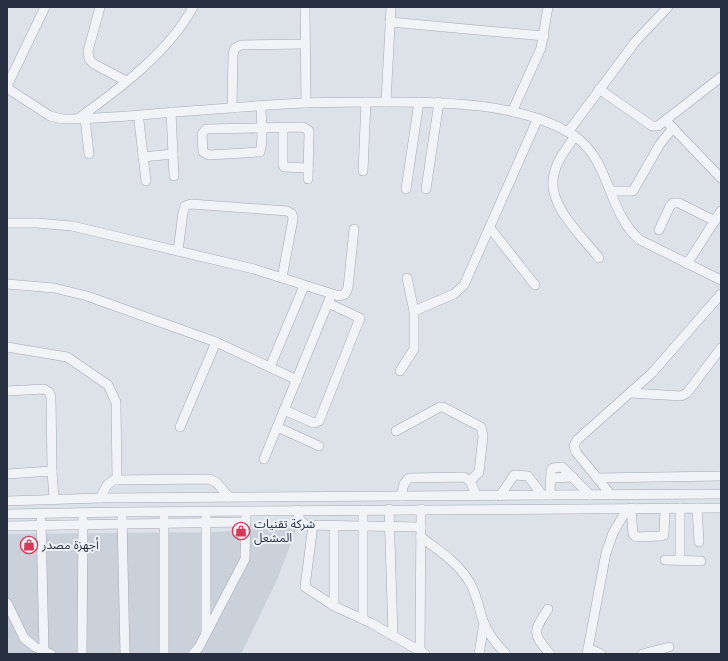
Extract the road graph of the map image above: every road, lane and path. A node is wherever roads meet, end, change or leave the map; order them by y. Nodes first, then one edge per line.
1 (45, 7) edge
2 (100, 7) edge
3 (192, 7) edge
4 (305, 7) edge
5 (391, 7) edge
6 (548, 7) edge
7 (668, 7) edge
8 (390, 22) junction
9 (544, 36) junction
10 (305, 44) junction
11 (721, 76) edge
12 (126, 81) junction
13 (7, 87) edge
14 (599, 89) junction
15 (366, 102) junction
16 (386, 102) junction
17 (419, 102) junction
18 (439, 102) junction
19 (306, 103) junction
20 (261, 106) junction
21 (232, 108) junction
22 (171, 112) junction
23 (512, 112) junction
24 (81, 118) junction
25 (538, 118) junction
26 (665, 120) junction
27 (139, 121) dead end
28 (261, 128) junction
29 (283, 128) junction
30 (672, 128) junction
31 (571, 134) junction
32 (89, 154) dead end
33 (173, 154) junction
34 (143, 157) junction
35 (308, 168) junction
36 (363, 172) dead end
37 (174, 176) dead end
38 (721, 178) edge
39 (308, 179) dead end
40 (146, 181) dead end
41 (406, 189) dead end
42 (426, 189) dead end
43 (611, 191) junction
44 (721, 211) edge
45 (715, 221) junction
46 (7, 223) edge
47 (490, 228) junction
48 (354, 229) dead end
49 (659, 230) dead end
50 (178, 251) junction
51 (598, 258) dead end
52 (687, 264) junction
53 (282, 278) junction
54 (408, 278) dead end
55 (721, 280) edge
56 (7, 284) edge
57 (535, 285) dead end
58 (304, 286) junction
59 (721, 294) edge
60 (330, 299) junction
61 (414, 311) junction
62 (216, 342) junction
63 (7, 347) edge
64 (721, 348) edge
65 (270, 367) junction
66 (400, 371) dead end
67 (296, 380) junction
68 (7, 391) edge
69 (631, 393) junction
70 (284, 410) junction
71 (180, 427) dead end
72 (277, 427) junction
73 (396, 431) dead end
74 (319, 446) dead end
75 (264, 459) dead end
76 (52, 471) junction
77 (7, 474) edge
78 (709, 476) junction
79 (721, 476) edge
80 (636, 477) junction
81 (668, 477) junction
82 (597, 478) junction
83 (163, 479) junction
84 (117, 480) junction
85 (470, 481) junction
86 (668, 494) junction
87 (709, 494) junction
88 (721, 494) edge
89 (546, 495) junction
90 (590, 495) junction
91 (611, 495) junction
92 (637, 495) junction
93 (401, 496) junction
94 (477, 496) junction
95 (500, 496) junction
96 (164, 497) junction
97 (228, 497) junction
98 (100, 498) junction
99 (54, 499) junction
100 (7, 501) edge
101 (665, 508) junction
102 (680, 508) junction
103 (697, 508) junction
104 (721, 508) edge
105 (421, 509) junction
106 (629, 509) junction
107 (297, 510) junction
108 (363, 510) junction
109 (390, 510) junction
110 (164, 511) junction
111 (206, 511) junction
112 (246, 511) junction
113 (83, 512) junction
114 (122, 512) junction
115 (7, 514) edge
116 (41, 514) junction
117 (164, 522) junction
118 (206, 522) junction
119 (246, 522) junction
120 (122, 523) junction
121 (82, 525) junction
122 (313, 525) junction
123 (7, 526) edge
124 (41, 526) junction
125 (334, 526) junction
126 (363, 526) junction
127 (390, 526) junction
128 (421, 527) junction
129 (421, 537) junction
130 (699, 542) dead end
131 (665, 560) dead end
132 (680, 560) junction
133 (701, 561) dead end
134 (7, 603) edge
135 (334, 606) junction
136 (548, 609) dead end
137 (363, 619) junction
138 (484, 623) junction
139 (206, 634) junction
140 (393, 636) junction
141 (669, 647) dead end
142 (587, 651) edge
143 (47, 652) edge
144 (422, 652) edge
145 (82, 654) edge
146 (125, 654) edge
147 (164, 654) edge
148 (193, 654) edge
149 (479, 654) edge
150 (506, 654) edge
151 (550, 654) edge
152 (601, 654) edge
153 (642, 654) edge

1 - 13 street
2 - 12 street
3 - 12 street
4 - 10 street
5 - 8 street
6 - 9 street
7 - 14 street
8 - 9 street
8 - 16 street
9 - 23 street
10 - 19 street
10 - 21 street
11 - 26 street
12 - 24 street
13 - 24 street
14 - 26 street
14 - 31 street
15 - 16 street
15 - 19 street
15 - 36 street
16 - 17 street
17 - 18 street
17 - 41 street
18 - 23 street
18 - 42 street
19 - 20 street
20 - 21 street
20 - 28 street
21 - 22 street
22 - 24 street
22 - 33 street
23 - 25 street
24 - 32 street
25 - 31 street
25 - 47 street
26 - 30 street
27 - 34 street
28 - 28 street
28 - 29 street
29 - 35 street
29 - 35 street
30 - 38 street
30 - 43 street
31 - 43 street
31 - 51 street
33 - 34 street
33 - 37 street
34 - 40 street
35 - 39 street
43 - 52 street
44 - 45 street
45 - 49 street
45 - 52 street
46 - 50 street
47 - 57 street
47 - 61 street
48 - 60 street
50 - 53 street
50 - 53 street
52 - 55 street
53 - 58 street
54 - 61 street
56 - 62 street
58 - 60 street
58 - 65 street
59 - 69 street
60 - 67 street
60 - 70 street
61 - 66 street
62 - 65 street
62 - 71 street
63 - 84 street
64 - 69 street
65 - 67 street
67 - 70 street
68 - 76 street
69 - 82 street
70 - 72 street
72 - 74 street
72 - 75 street
73 - 85 street
76 - 77 street
76 - 99 street
78 - 79 street
78 - 81 street
78 - 87 street
80 - 81 street
80 - 82 street
80 - 92 street
81 - 86 street
82 - 91 street
83 - 84 street
83 - 96 street
83 - 97 street
84 - 98 street
85 - 93 street
85 - 94 street
86 - 87 street
86 - 92 street
87 - 88 street
89 - 90 street
89 - 90 street
89 - 95 street
89 - 95 street
90 - 91 street
91 - 92 street
93 - 94 street
93 - 97 street
94 - 95 street
96 - 97 street
96 - 98 street
98 - 99 street
99 - 100 street
101 - 102 street
101 - 106 street
101 - 106 street
102 - 103 street
102 - 132 street
103 - 104 street
103 - 130 street
105 - 106 street
105 - 109 street
105 - 128 street
106 - 142 street
107 - 108 street
107 - 112 street
107 - 122 street
108 - 109 street
108 - 126 street
109 - 127 street
110 - 111 street
110 - 114 street
110 - 117 street
111 - 112 street
111 - 118 street
112 - 119 street
113 - 114 street
113 - 116 street
113 - 121 street
114 - 120 street
115 - 116 street
116 - 124 street
117 - 118 street
117 - 120 street
117 - 147 street
118 - 119 street
118 - 139 street
119 - 139 street
120 - 121 street
120 - 146 street
121 - 124 street
121 - 145 street
122 - 125 street
122 - 135 street
123 - 124 street
124 - 143 street
125 - 126 street
125 - 135 street
126 - 127 street
126 - 137 street
127 - 128 street
127 - 140 street
128 - 129 street
129 - 138 street
129 - 144 street
131 - 132 street
132 - 133 street
134 - 143 street
135 - 137 street
136 - 151 street
137 - 140 street
138 - 149 street
138 - 150 street
139 - 148 street
140 - 144 street
141 - 153 street
142 - 152 street

